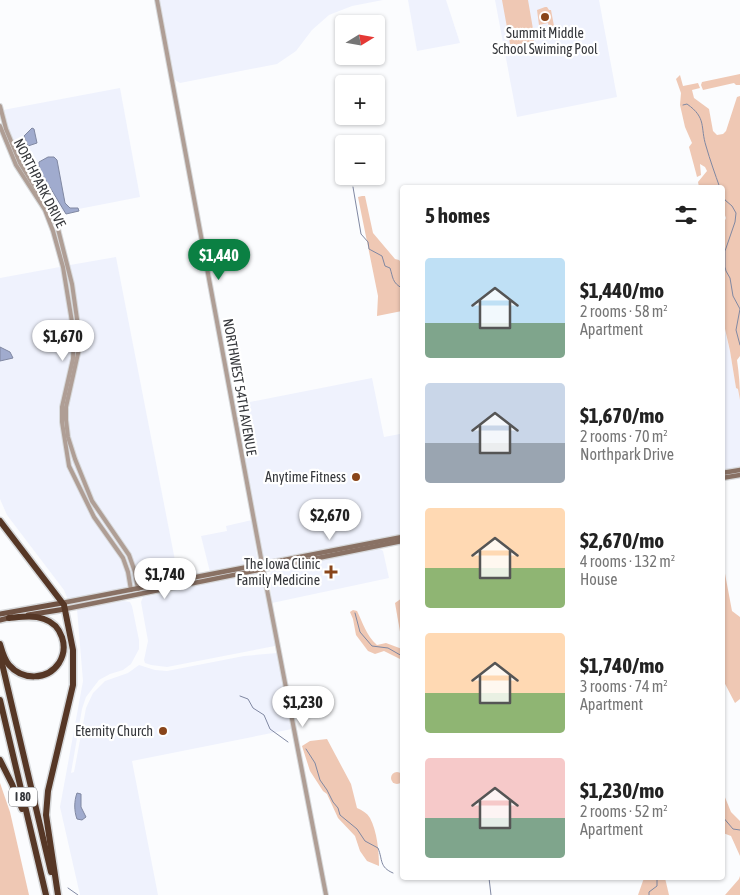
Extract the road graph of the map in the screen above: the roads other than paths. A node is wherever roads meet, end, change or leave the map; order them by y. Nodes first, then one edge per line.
1 (156, 0) edge
2 (0, 106) edge
3 (0, 126) edge
4 (740, 470) edge
5 (725, 472) edge
6 (740, 475) edge
7 (725, 478) edge
8 (0, 521) edge
9 (400, 537) edge
10 (400, 542) edge
11 (263, 567) junction
12 (138, 588) junction
13 (131, 590) junction
14 (64, 606) junction
15 (3, 617) edge
16 (0, 644) edge
17 (0, 655) edge
18 (0, 700) edge
19 (0, 760) edge
20 (31, 832) junction
21 (46, 895) edge
22 (57, 895) edge
23 (326, 895) edge

1 - 11 street, NORTHWEST 54TH AVENUE
2 - 12 street, NORTHPARK DRIVE
3 - 13 street, NORTHPARK DRIVE
4 - 5 main road
6 - 7 main road
8 - 14 highway
9 - 11 main road
10 - 11 main road
11 - 12 main road
11 - 14 main road
11 - 23 street, NORTHWEST 54TH AVENUE
12 - 13 main road
13 - 14 main road
14 - 15 main road
14 - 22 highway
15 - 16 highway
17 - 22 highway, I 80
18 - 20 highway, I 80
19 - 20 highway
20 - 21 highway, I 80

